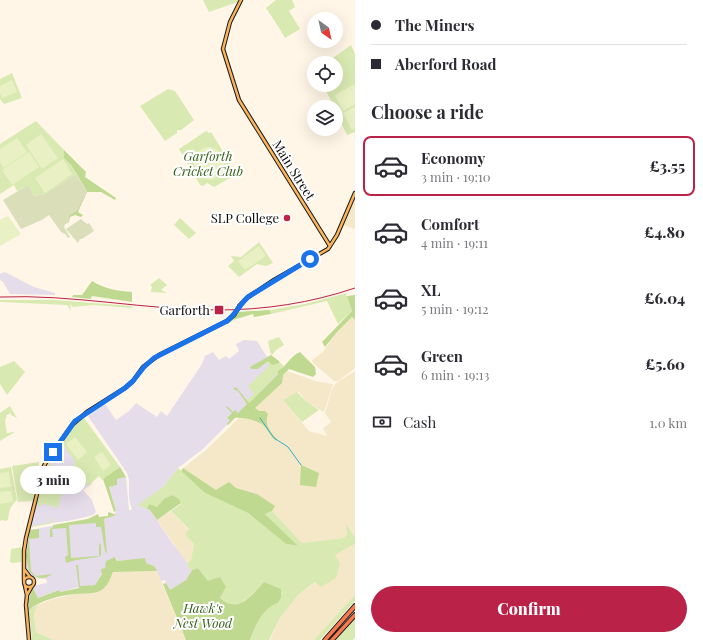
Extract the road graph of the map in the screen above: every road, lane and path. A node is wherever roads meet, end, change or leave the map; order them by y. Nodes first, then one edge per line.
1 (241, 0) edge
2 (355, 192) edge
3 (330, 246) junction
4 (24, 568) junction
5 (30, 577) junction
6 (24, 580) junction
7 (33, 585) junction
8 (25, 586) junction
9 (27, 595) junction
10 (355, 606) edge
11 (355, 615) edge
12 (29, 640) edge
13 (325, 640) edge
14 (332, 640) edge

1 - 3 main road, Main Street
2 - 3 main road
3 - 4 main road, bridge
4 - 5 main road
4 - 6 main road
5 - 6 main road
5 - 7 main road
6 - 8 main road
7 - 8 main road
7 - 9 main road
8 - 9 main road
9 - 12 main road
10 - 13 highway
11 - 14 highway

